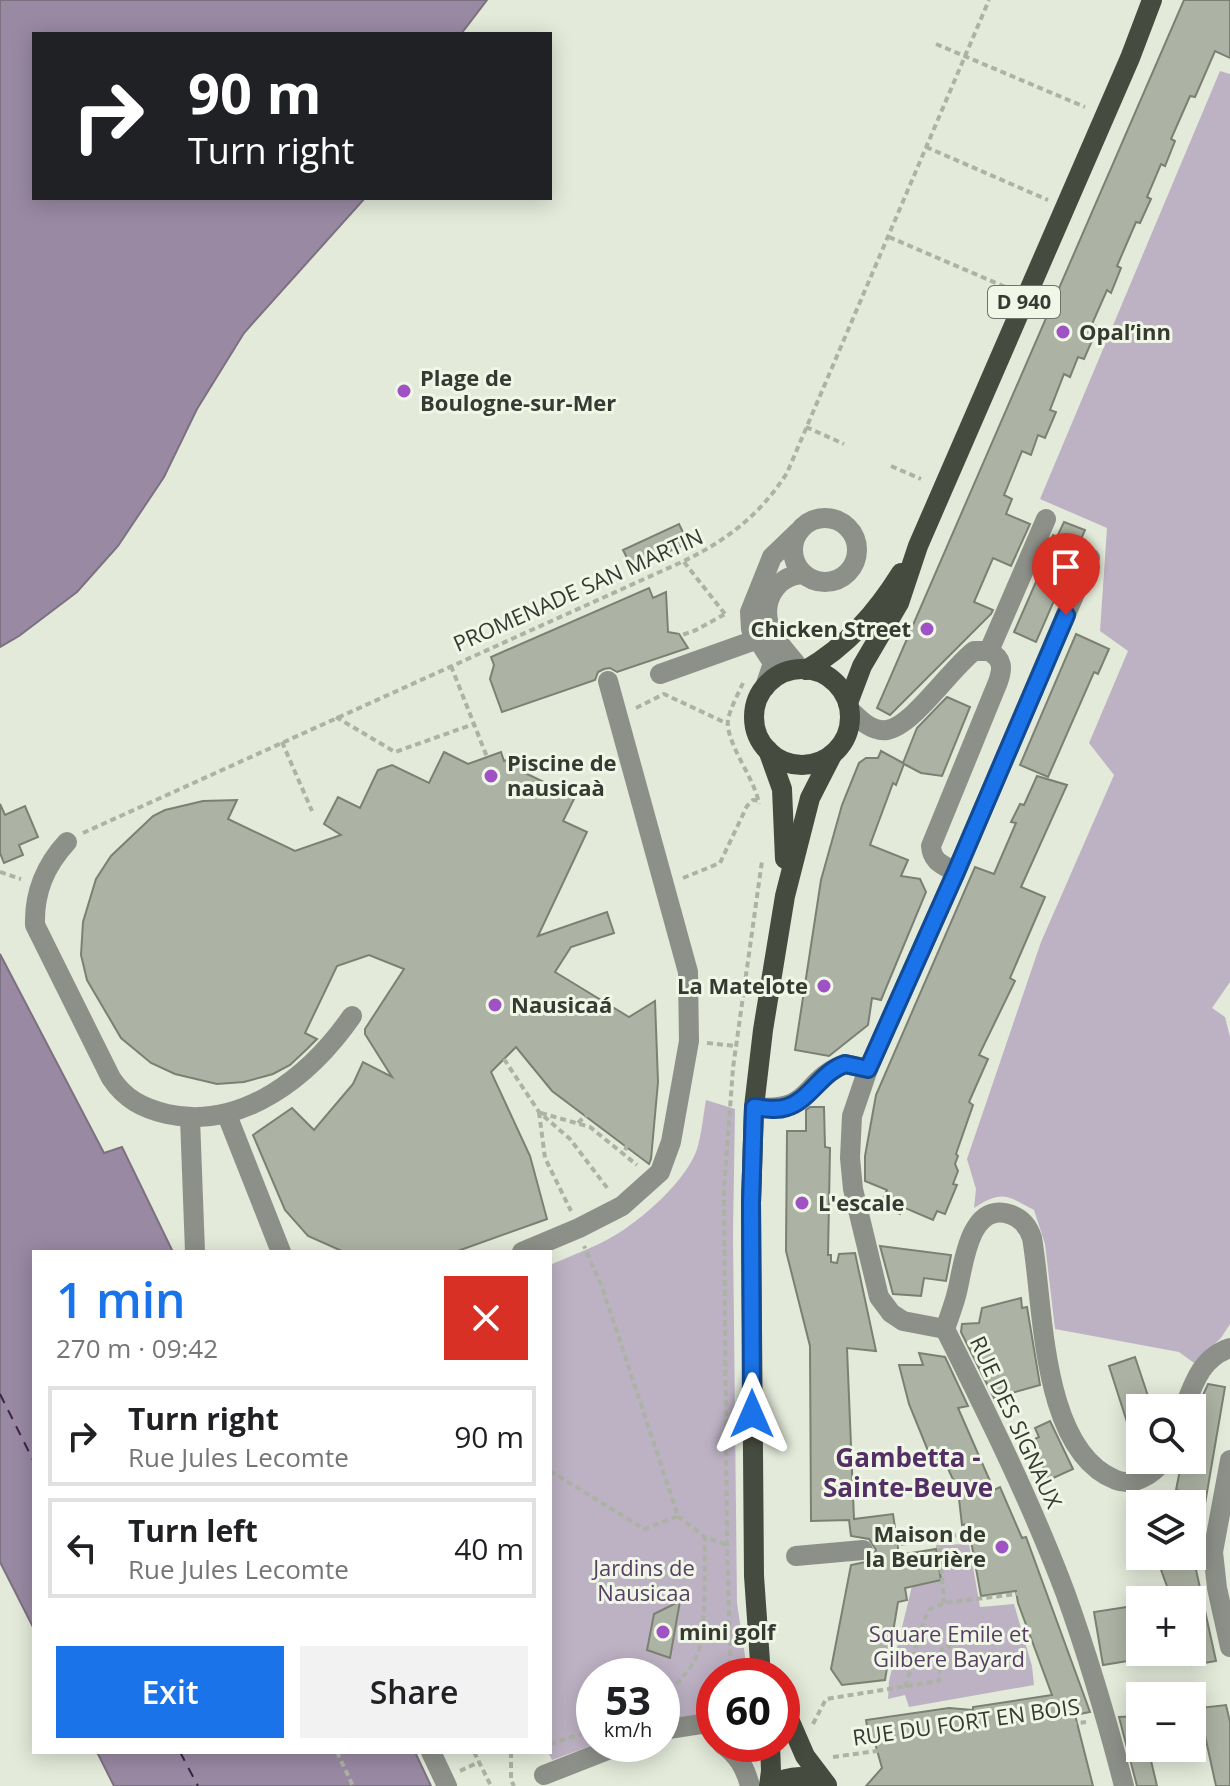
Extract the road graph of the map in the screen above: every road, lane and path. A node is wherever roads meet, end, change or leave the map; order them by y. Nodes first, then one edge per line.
1 (989, 0) edge
2 (1152, 0) edge
3 (1160, 0) edge
4 (936, 44) dead end
5 (965, 56) junction
6 (1130, 58) junction
7 (1090, 109) dead end
8 (926, 147) junction
9 (1065, 207) junction
10 (888, 236) junction
11 (1027, 296) junction
12 (806, 427) junction
13 (844, 444) dead end
14 (891, 466) dead end
15 (921, 479) dead end
16 (1046, 519) dead end
17 (798, 532) junction
18 (918, 546) junction
19 (1090, 558) dead end
20 (684, 561) junction
21 (803, 574) junction
22 (709, 596) dead end
23 (725, 614) dead end
24 (765, 636) junction
25 (989, 651) junction
26 (451, 666) junction
27 (803, 669) junction
28 (660, 674) dead end
29 (608, 681) joint
30 (765, 687) junction
31 (849, 707) junction
32 (618, 716) junction
33 (336, 717) junction
34 (474, 724) junction
35 (728, 724) dead end
36 (282, 742) junction
37 (768, 750) junction
38 (832, 755) junction
39 (487, 757) dead end
40 (759, 801) dead end
41 (312, 811) dead end
42 (67, 842) joint
43 (956, 872) junction
44 (665, 886) junction
45 (785, 896) junction
46 (352, 1016) dead end
47 (504, 1059) dead end
48 (868, 1069) junction
49 (754, 1107) junction
50 (539, 1112) junction
51 (227, 1115) junction
52 (190, 1118) junction
53 (578, 1123) junction
54 (616, 1148) dead end
55 (624, 1155) dead end
56 (594, 1172) dead end
57 (563, 1194) dead end
58 (585, 1249) dead end
59 (195, 1250) edge
60 (280, 1250) edge
61 (527, 1250) edge
62 (945, 1329) junction
63 (1230, 1348) edge
64 (1190, 1394) edge
65 (1230, 1460) edge
66 (552, 1472) edge
67 (1148, 1474) edge
68 (1036, 1523) junction
69 (705, 1537) dead end
70 (939, 1538) junction
71 (863, 1550) joint
72 (796, 1556) dead end
73 (1063, 1589) junction
74 (944, 1603) junction
75 (1126, 1634) edge
76 (1083, 1642) junction
77 (951, 1647) dead end
78 (1230, 1647) edge
79 (760, 1658) edge
80 (680, 1680) edge
81 (905, 1687) junction
82 (1106, 1719) junction
83 (576, 1736) edge
84 (800, 1736) edge
85 (552, 1743) edge
86 (800, 1745) edge
87 (338, 1754) edge
88 (432, 1754) edge
89 (475, 1754) edge
90 (513, 1754) edge
91 (831, 1758) dead end
92 (577, 1762) edge
93 (741, 1762) edge
94 (770, 1762) edge
95 (544, 1775) dead end
96 (828, 1785) edge
97 (353, 1786) edge
98 (447, 1786) edge
99 (491, 1786) edge
100 (514, 1786) edge
101 (750, 1786) edge
102 (770, 1786) edge
103 (1124, 1786) edge

1 - 5 path, PROMENADE SAN MARTIN
2 - 6 main road, D 940
3 - 6 main road, D 940
4 - 5 path
5 - 7 path
5 - 8 path, PROMENADE SAN MARTIN
6 - 9 main road, D 940
8 - 9 path
8 - 10 path, PROMENADE SAN MARTIN
9 - 11 main road, D 940
10 - 11 path
10 - 12 path, PROMENADE SAN MARTIN
11 - 18 main road, D 940
12 - 13 path
12 - 20 path, PROMENADE SAN MARTIN
14 - 15 path
16 - 25 street
17 - 21 street
17 - 21 street
17 - 24 street
18 - 27 main road, D 940
18 - 31 main road, D 940
19 - 43 street, RUE DES SIGNAUX
20 - 22 path
20 - 26 path, PROMENADE SAN MARTIN
21 - 24 street
23 - 29 path
24 - 27 street
24 - 28 street
24 - 30 street
25 - 31 street
25 - 43 street
26 - 33 path, PROMENADE SAN MARTIN
26 - 34 path
27 - 30 main road
27 - 31 main road
29 - 32 street
30 - 37 main road
31 - 38 main road
32 - 35 path
32 - 44 street
33 - 34 path
33 - 36 path, PROMENADE SAN MARTIN
34 - 39 path
36 - 41 path
36 - 42 path, PROMENADE SAN MARTIN
37 - 38 main road
37 - 45 main road
38 - 45 main road
40 - 44 path
42 - 52 street
43 - 48 street, RUE DES SIGNAUX
44 - 61 street
45 - 49 main road
46 - 51 street
47 - 50 path
48 - 49 street
48 - 62 street, RUE DES SIGNAUX
49 - 79 main road
50 - 53 path
50 - 56 path
50 - 57 path
51 - 52 street
51 - 60 street
52 - 59 street
53 - 54 path
53 - 55 path
58 - 66 path
62 - 67 street
62 - 68 street, RUE DES SIGNAUX
63 - 64 street
65 - 78 street
68 - 70 path
68 - 73 street, RUE DES SIGNAUX
69 - 80 path
70 - 71 path
70 - 74 path
71 - 72 street
73 - 74 path
73 - 76 street, RUE DES SIGNAUX
74 - 81 path
75 - 76 path
76 - 82 street, RUE DES SIGNAUX
77 - 81 path
81 - 84 path
82 - 91 path, RUE DU FORT EN BOIS
82 - 103 street, RUE DES SIGNAUX
83 - 85 path
86 - 96 main road
87 - 97 path
88 - 98 street
89 - 99 path
90 - 100 path
92 - 95 street
93 - 101 street
94 - 102 main road
96 - 102 main road

